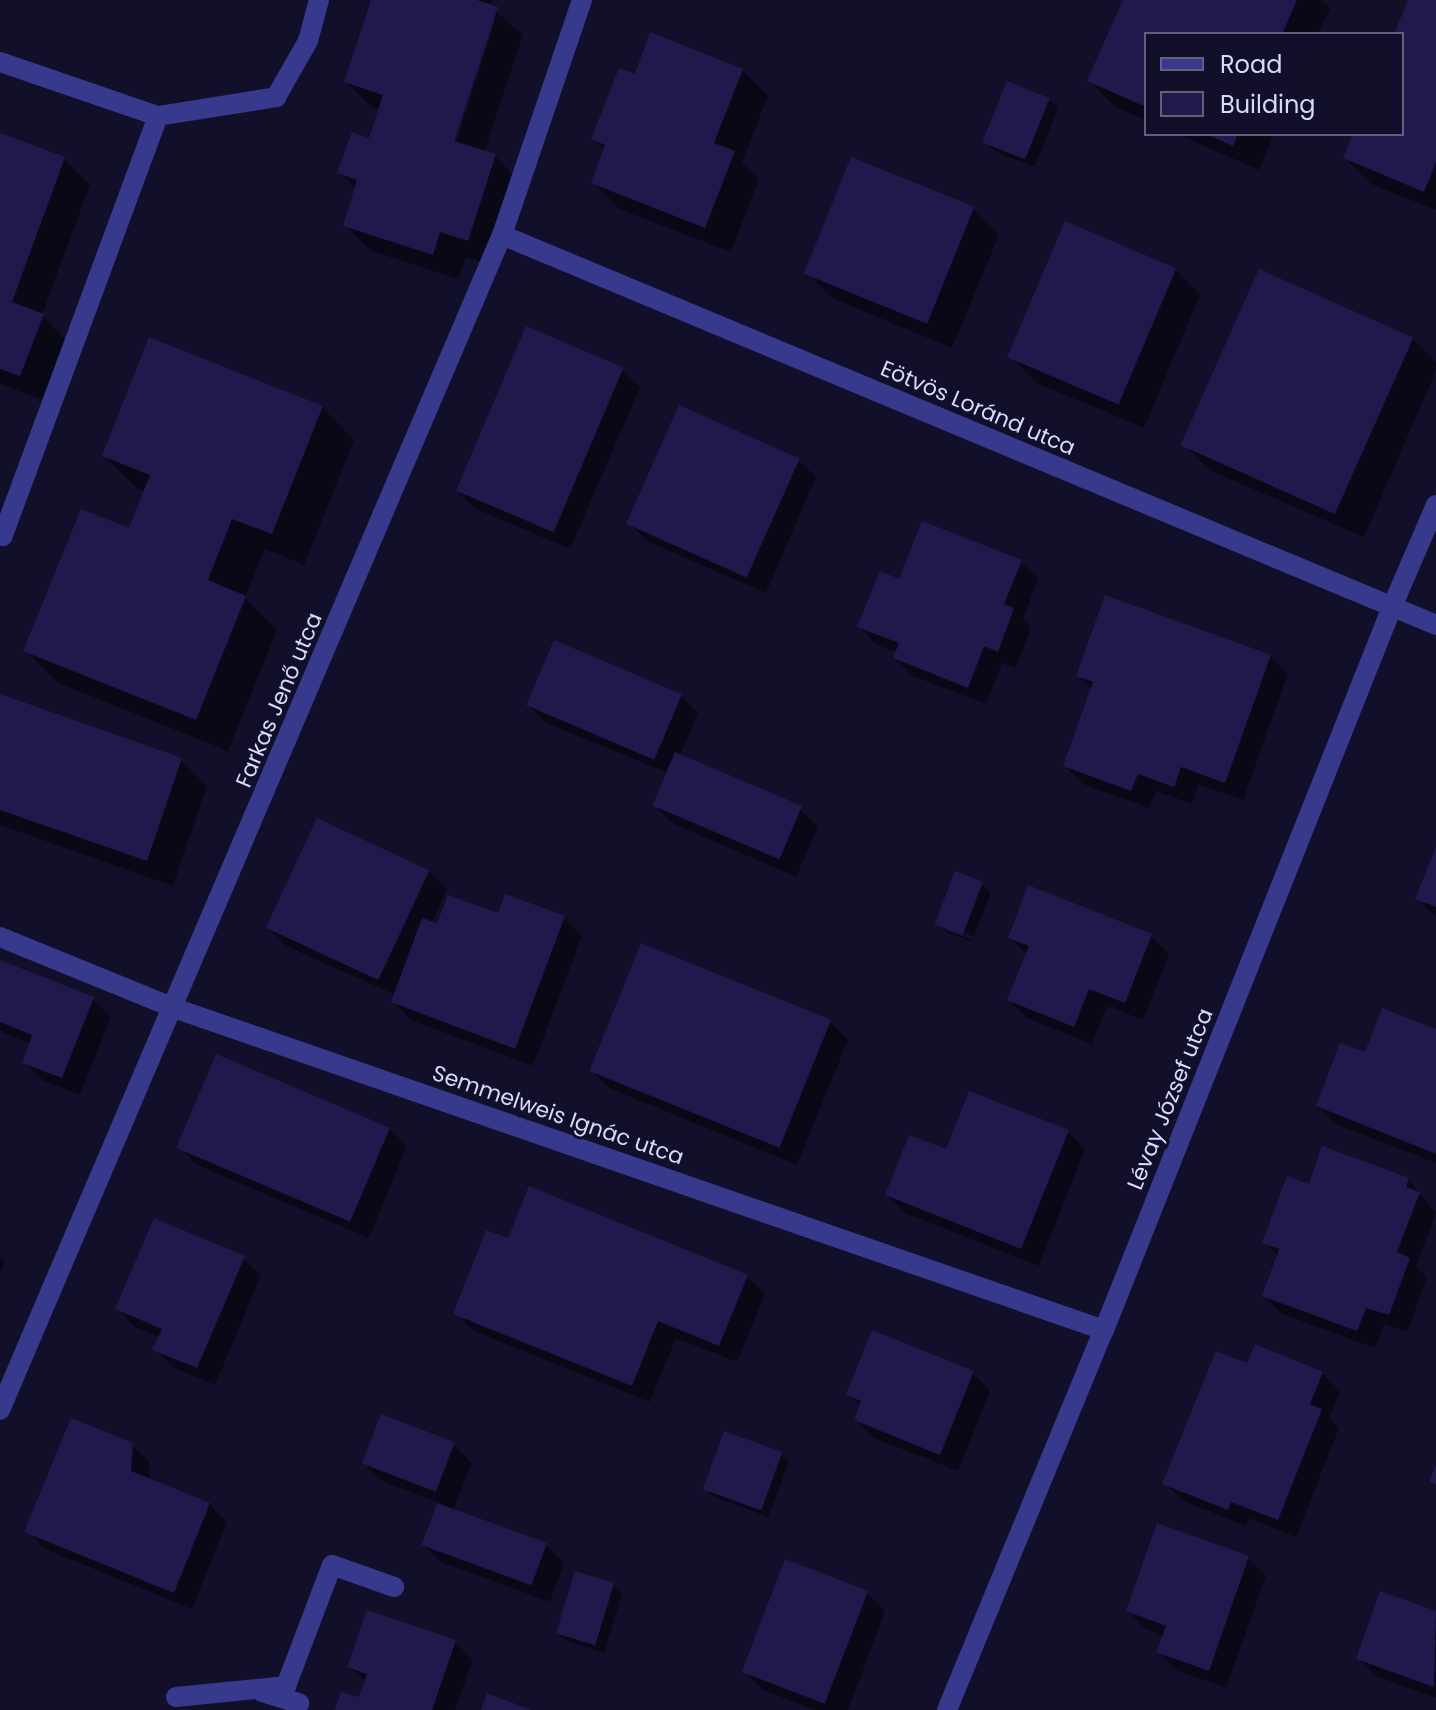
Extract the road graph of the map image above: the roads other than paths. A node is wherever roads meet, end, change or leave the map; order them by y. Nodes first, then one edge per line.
1 (319, 0) edge
2 (582, 0) edge
3 (0, 62) edge
4 (158, 116) junction
5 (502, 235) junction
6 (1436, 505) edge
7 (3, 536) dead end
8 (1392, 607) junction
9 (1436, 625) edge
10 (0, 937) edge
11 (174, 1008) junction
12 (1104, 1330) junction
13 (0, 1410) edge
14 (394, 1587) dead end
15 (250, 1689) junction
16 (176, 1697) dead end
17 (299, 1703) dead end
18 (947, 1710) edge

1 - 4 street
2 - 5 street, Farkas Jenő utca
3 - 4 street
4 - 7 street
5 - 8 street, Eötvös Loránd utca
5 - 11 street, Farkas Jenő utca
6 - 8 street, Lévay József utca
8 - 9 street, Eötvös Loránd utca
8 - 12 street, Lévay József utca
10 - 11 street, Semmelweis Ignác utca
11 - 12 street, Semmelweis Ignác utca
11 - 13 street, Farkas Jenő utca
12 - 18 street, Lévay József utca
14 - 15 street
15 - 16 street
15 - 17 street

